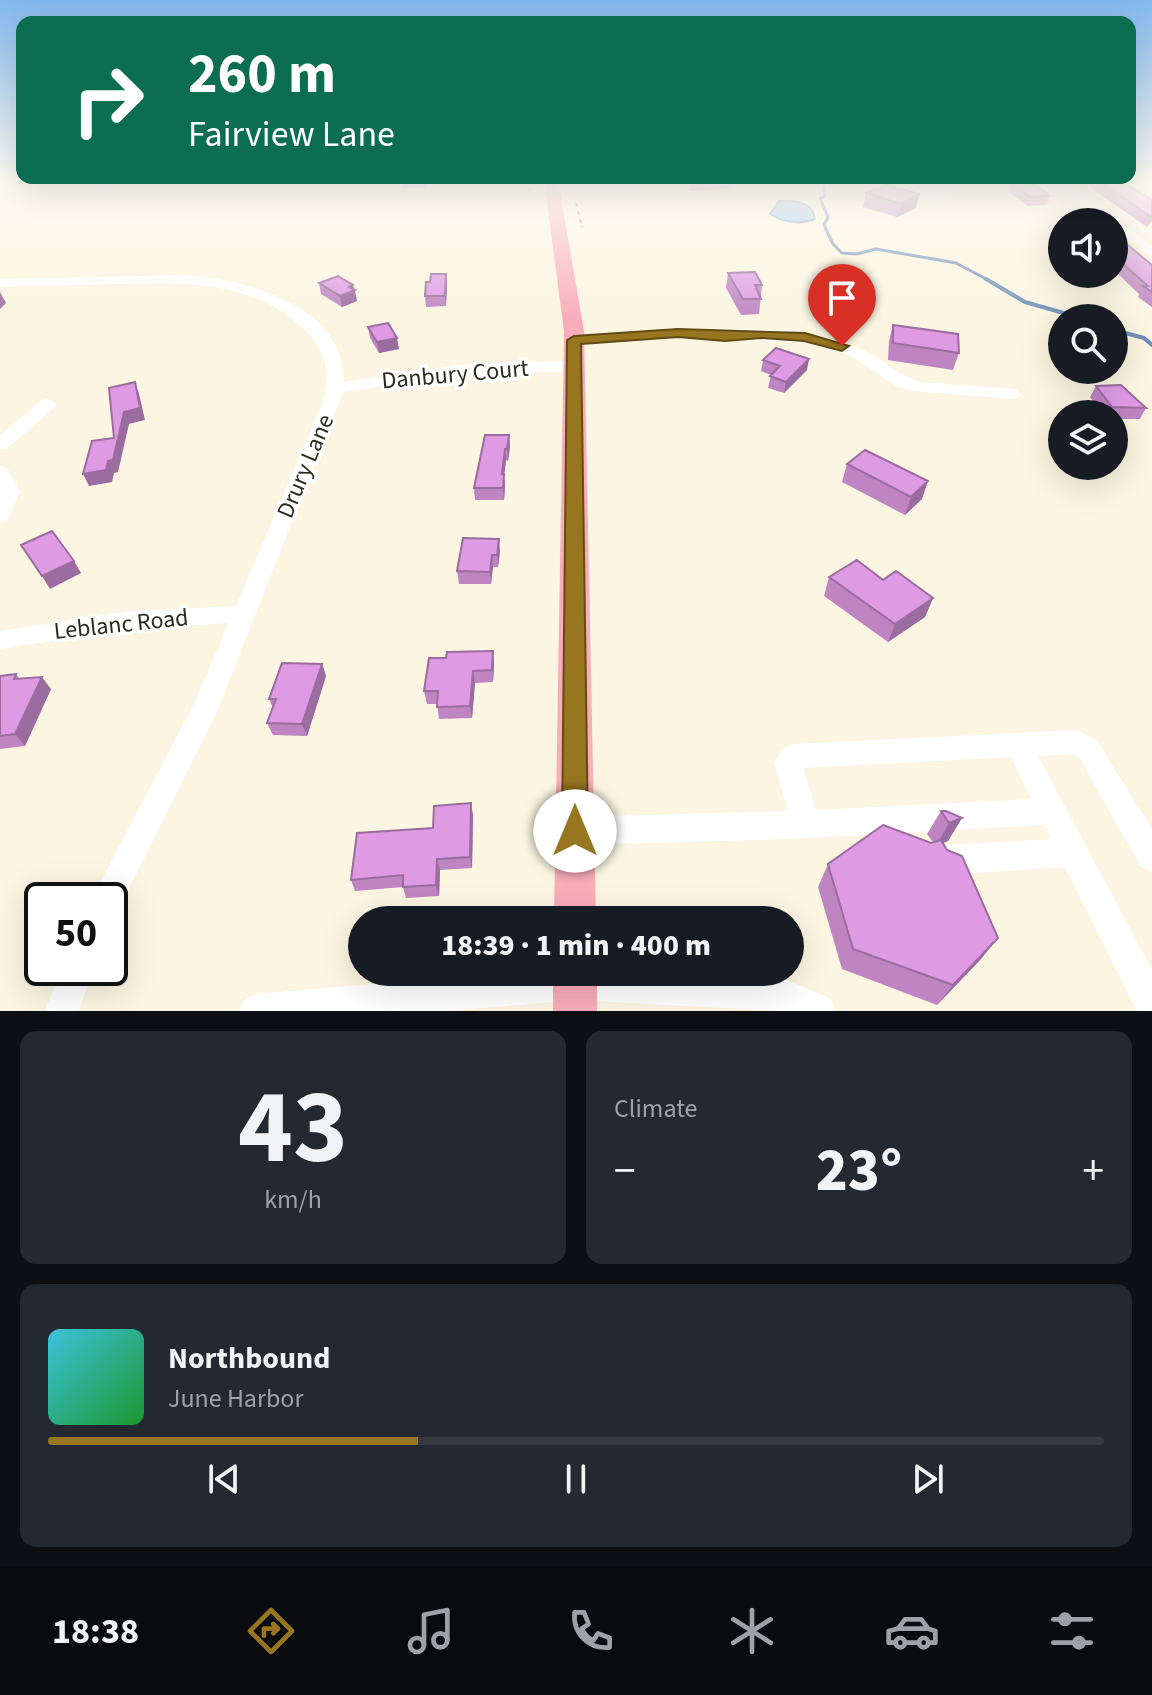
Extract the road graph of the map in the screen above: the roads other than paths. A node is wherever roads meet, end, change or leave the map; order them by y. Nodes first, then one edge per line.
1 (551, 227) edge
2 (1128, 235) edge
3 (1152, 252) edge
4 (0, 283) edge
5 (575, 353) junction
6 (336, 388) junction
7 (1014, 394) dead end
8 (48, 404) dead end
9 (0, 445) edge
10 (0, 472) edge
11 (0, 516) edge
12 (243, 614) junction
13 (0, 640) edge
14 (1019, 745) junction
15 (1052, 811) junction
16 (872, 820) junction
17 (806, 823) junction
18 (575, 831) junction
19 (1072, 852) junction
20 (1152, 857) edge
21 (116, 882) edge
22 (575, 906) edge
23 (71, 986) edge
24 (575, 989) edge
25 (1152, 1004) edge
26 (62, 1011) edge
27 (257, 1011) edge
28 (819, 1011) edge

1 - 5 main road
2 - 3 street
4 - 6 street, Drury Lane
5 - 6 street, Danbury Court
5 - 7 street, Danbury Court
5 - 18 main road
6 - 12 street, Drury Lane
8 - 9 street
10 - 11 street
12 - 13 street, Leblanc Road
12 - 21 street, Drury Lane
14 - 15 street
14 - 17 street
14 - 20 street
15 - 16 street
15 - 19 street
16 - 17 street
16 - 19 street
17 - 18 street
18 - 22 main road
19 - 25 street
23 - 26 street
24 - 27 street
24 - 28 street

